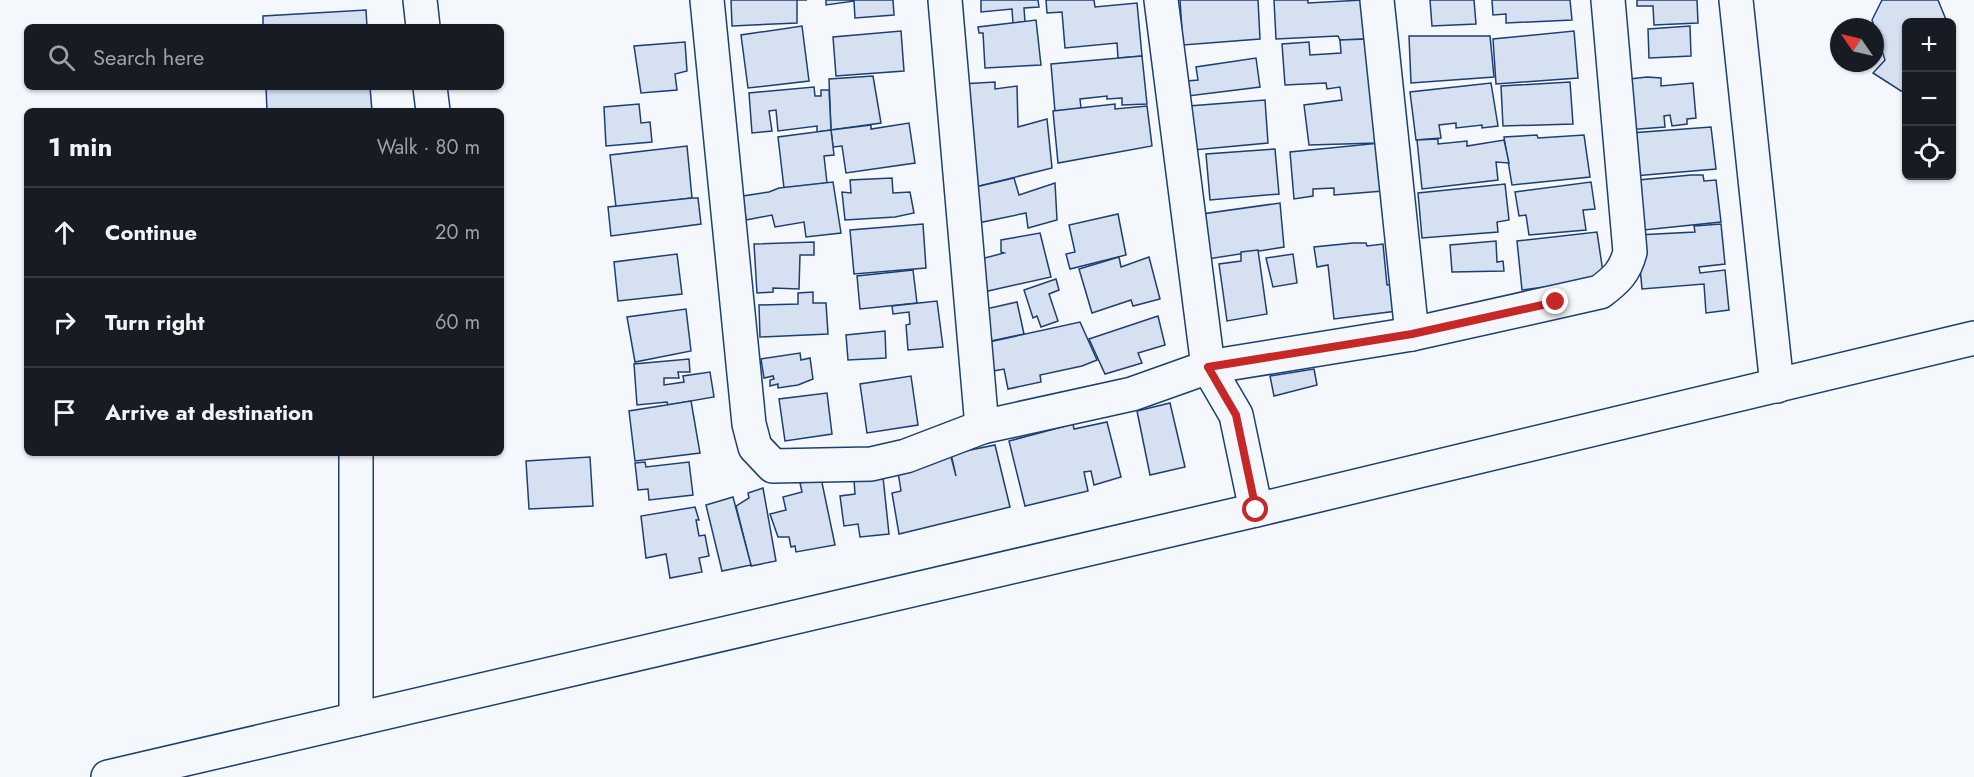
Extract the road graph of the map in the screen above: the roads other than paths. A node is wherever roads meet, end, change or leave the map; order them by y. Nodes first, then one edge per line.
1 (420, 0) edge
2 (707, 0) edge
3 (945, 0) edge
4 (1161, 0) edge
5 (1377, 0) edge
6 (1608, 0) edge
7 (1736, 0) edge
8 (423, 24) edge
9 (430, 90) edge
10 (433, 108) edge
11 (1412, 334) junction
12 (1974, 338) edge
13 (1208, 367) junction
14 (1777, 386) junction
15 (982, 427) junction
16 (356, 456) edge
17 (1256, 510) junction
18 (357, 719) junction
19 (108, 777) edge

1 - 8 street
2 - 15 street
3 - 15 street
4 - 13 street
5 - 11 street
6 - 11 street
7 - 14 street
9 - 10 street
11 - 13 street
12 - 14 street
13 - 15 street
13 - 17 street
14 - 17 street
16 - 18 street
17 - 18 street
18 - 19 street

